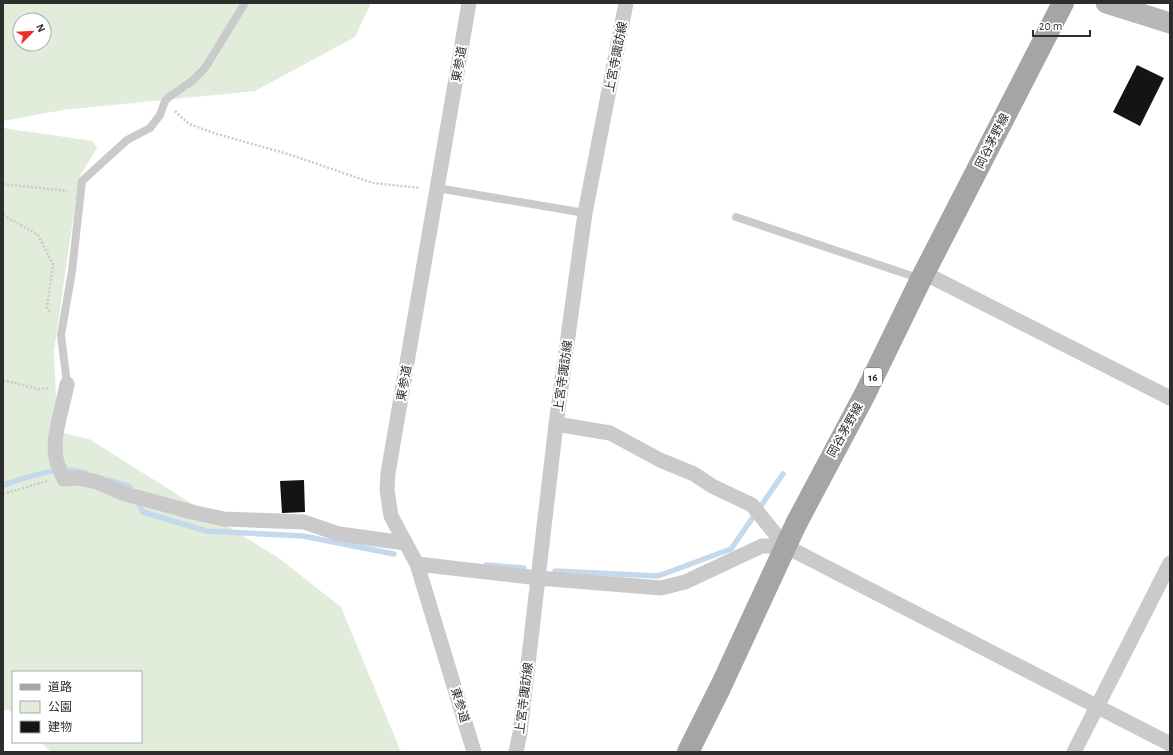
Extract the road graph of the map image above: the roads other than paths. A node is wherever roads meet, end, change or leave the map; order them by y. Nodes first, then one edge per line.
1 (245, 3) edge
2 (469, 3) edge
3 (626, 3) edge
4 (1063, 3) edge
5 (1106, 3) edge
6 (1170, 23) edge
7 (437, 188) junction
8 (585, 213) junction
9 (736, 217) dead end
10 (922, 276) junction
11 (67, 384) joint
12 (1170, 398) edge
13 (556, 424) junction
14 (405, 543) junction
15 (785, 546) junction
16 (1170, 563) edge
17 (417, 564) junction
18 (538, 578) junction
19 (1096, 707) junction
20 (1170, 744) edge
21 (474, 752) edge
22 (516, 752) edge
23 (688, 752) edge
24 (1074, 752) edge

1 - 11 lane
2 - 7 street, 東参道
3 - 8 street, 上宮寺諏訪線
4 - 10 main road, 岡谷茅野線 / 16
5 - 6 main road
7 - 8 lane
7 - 14 street, 東参道
8 - 13 street, 上宮寺諏訪線
9 - 10 lane
10 - 12 street
10 - 15 main road, 岡谷茅野線 / 16
11 - 14 street
13 - 15 street
13 - 18 street, 上宮寺諏訪線
14 - 17 street, 東参道
15 - 18 street
15 - 19 street
15 - 23 main road, 岡谷茅野線 / 16
16 - 19 street
17 - 18 street
17 - 21 street, 東参道
18 - 22 street, 上宮寺諏訪線
19 - 20 street
19 - 24 street

